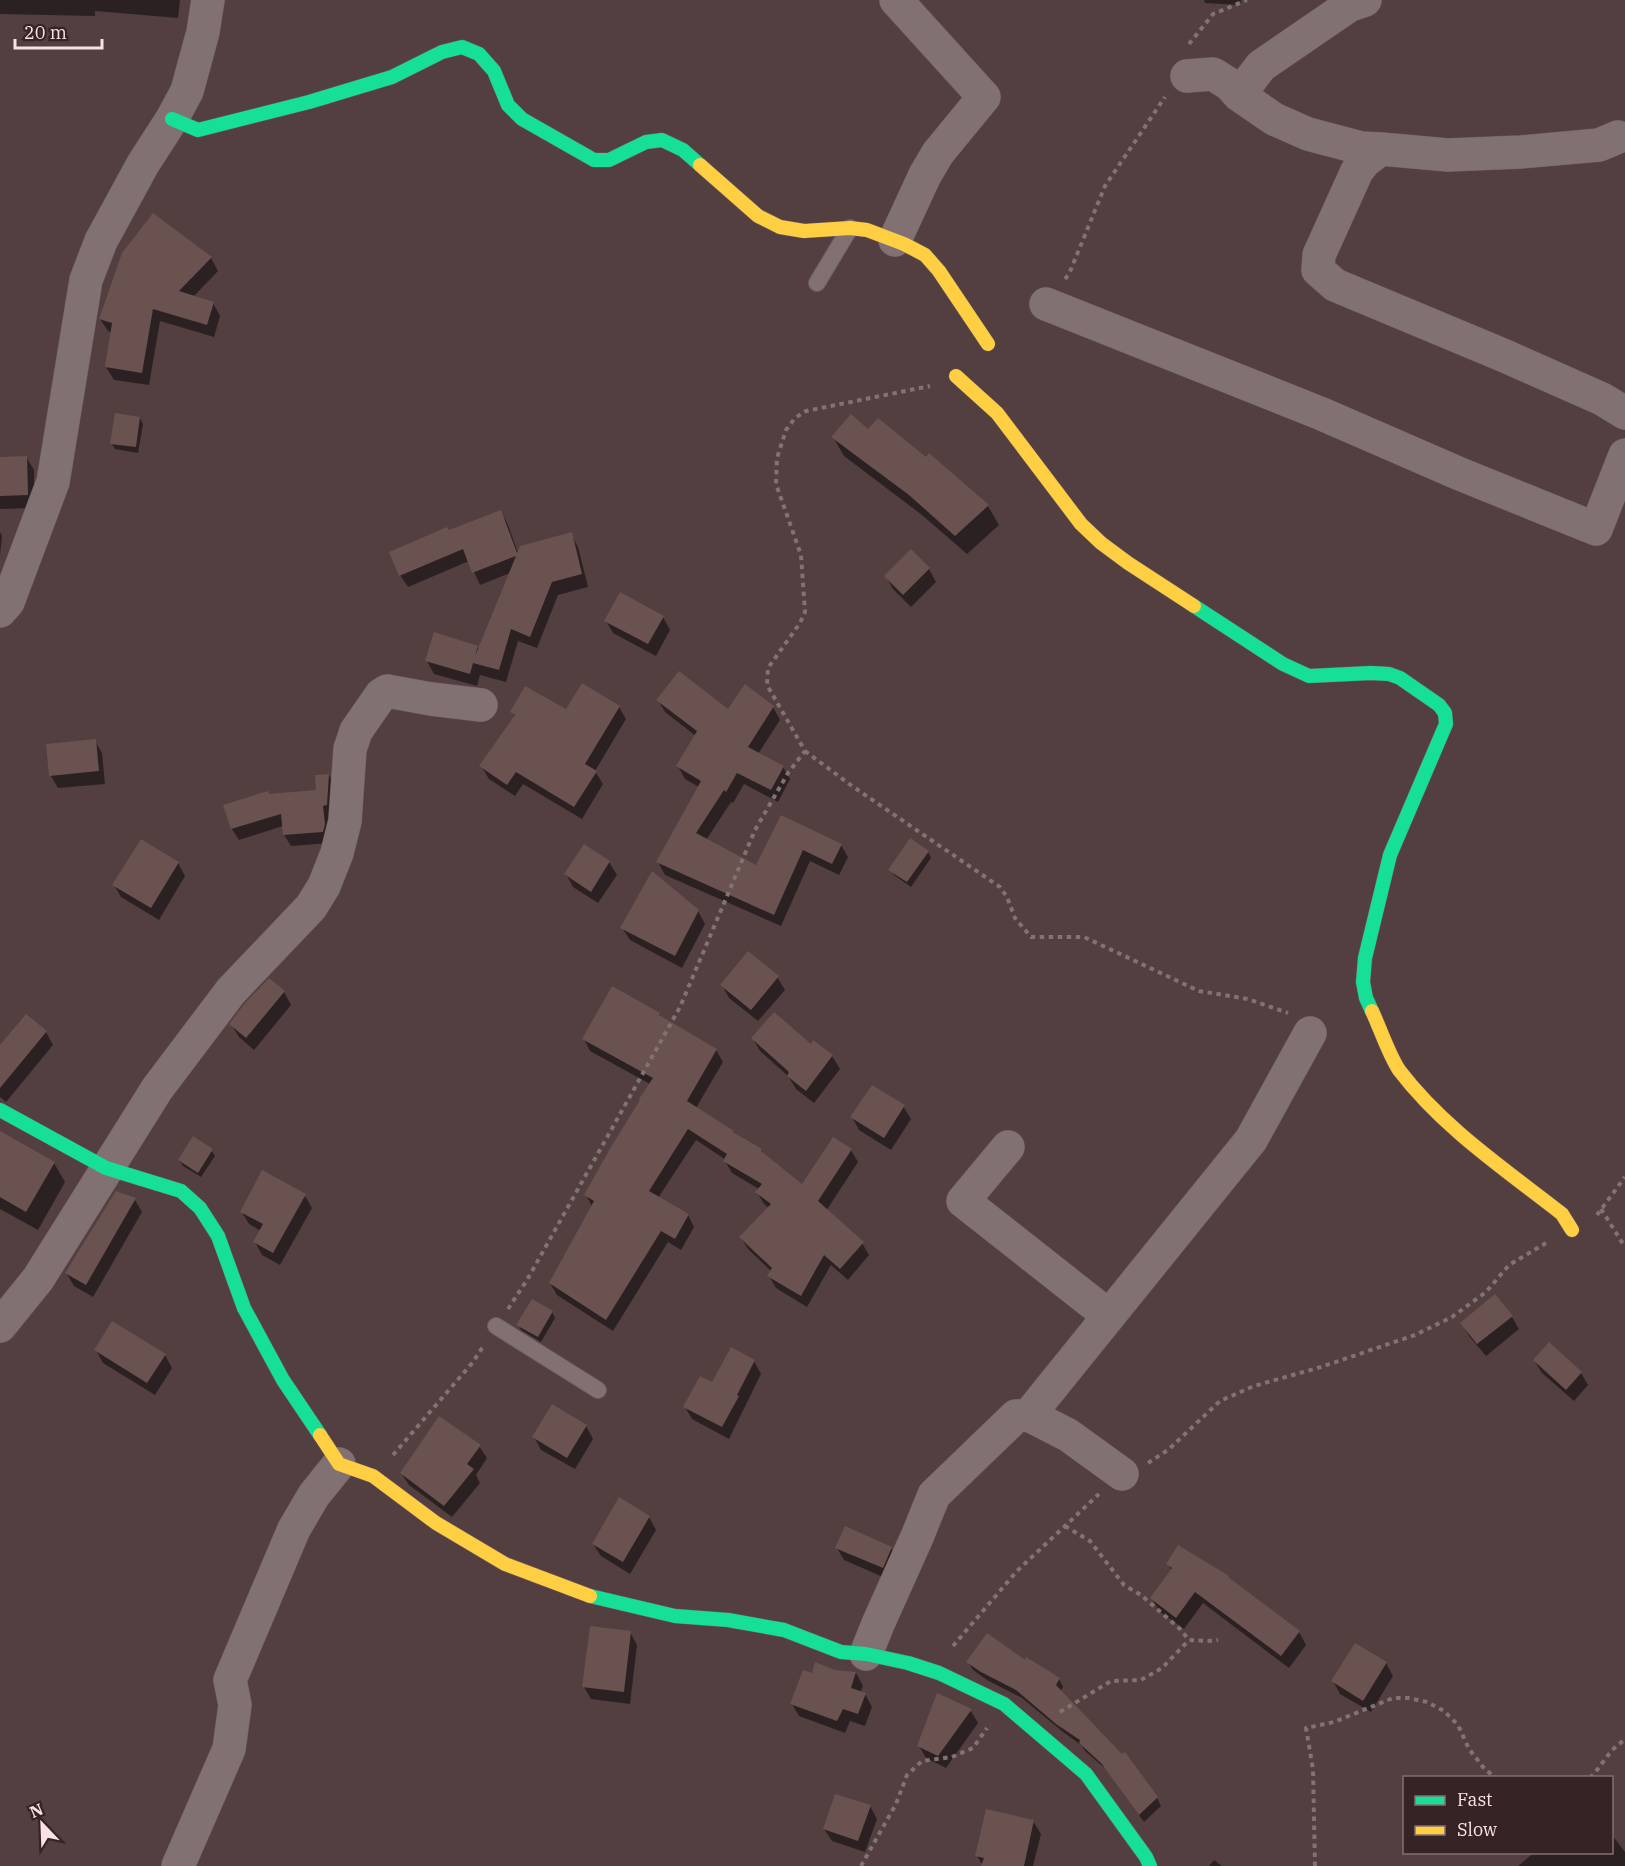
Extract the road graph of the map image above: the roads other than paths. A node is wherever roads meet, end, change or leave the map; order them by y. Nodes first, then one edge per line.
1 (208, 0) edge
2 (896, 0) edge
3 (1365, 0) edge
4 (1187, 75) road end
5 (1239, 95) junction
6 (172, 119) junction
7 (1618, 137) dead end
8 (1381, 149) junction
9 (850, 228) junction
10 (895, 240) junction
11 (817, 284) dead end
12 (1046, 304) road end
13 (988, 344) dead end
14 (956, 376) road end
15 (1625, 413) edge
16 (1625, 455) edge
17 (0, 611) edge
18 (482, 705) dead end
19 (1310, 1033) road end
20 (0, 1110) edge
21 (1008, 1147) dead end
22 (106, 1168) junction
23 (1572, 1230) road end
24 (1109, 1316) junction
25 (0, 1326) edge
26 (496, 1326) road end
27 (598, 1390) dead end
28 (1029, 1415) junction
29 (339, 1464) junction
30 (1122, 1474) road end
31 (866, 1654) junction
32 (178, 1866) edge
33 (1150, 1866) edge

1 - 6 street
2 - 10 street
3 - 5 street
4 - 5 street
5 - 8 street
6 - 9 street
6 - 17 street
7 - 8 street
8 - 15 street
9 - 10 street
9 - 11 lane
10 - 13 street
12 - 16 street
14 - 23 street
18 - 22 street
19 - 24 street
20 - 22 street
21 - 24 street
22 - 25 street
22 - 29 street
24 - 28 street
26 - 27 lane
28 - 30 street
28 - 31 street
29 - 31 street
29 - 32 street
31 - 33 street

